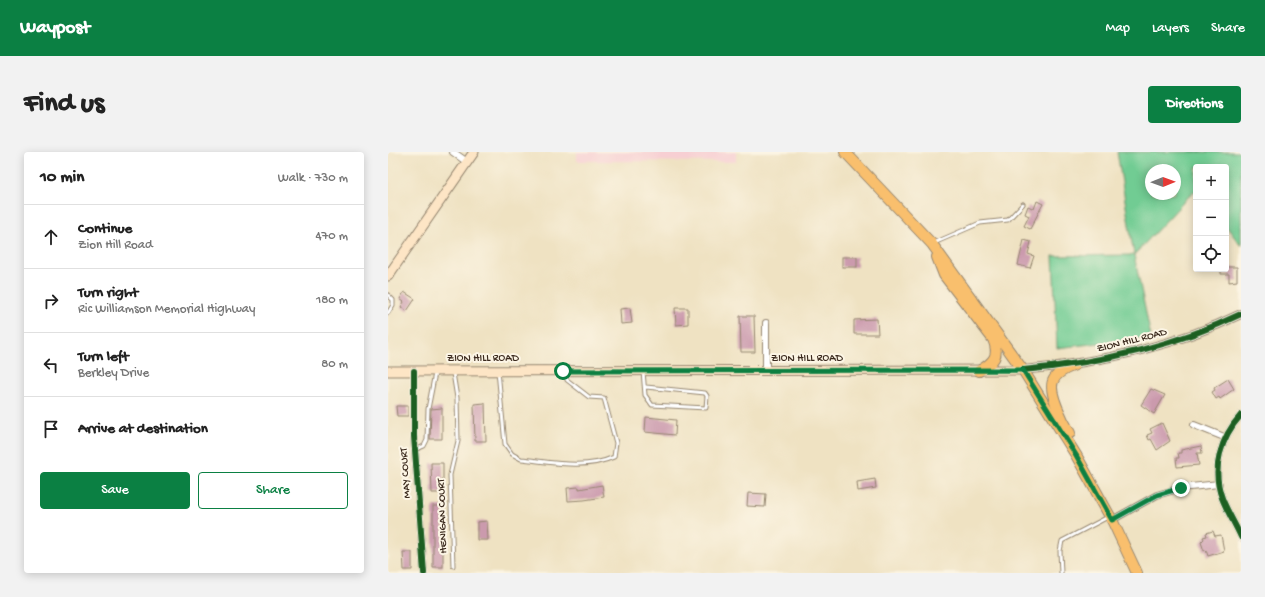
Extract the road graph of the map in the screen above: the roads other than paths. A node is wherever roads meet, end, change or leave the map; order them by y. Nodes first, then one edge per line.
1 (453, 152) edge
2 (474, 152) edge
3 (845, 152) edge
4 (467, 162) junction
5 (1023, 204) dead end
6 (932, 244) junction
7 (388, 276) edge
8 (388, 295) edge
9 (388, 313) edge
10 (1241, 314) edge
11 (766, 323) dead end
12 (1075, 365) junction
13 (1023, 370) junction
14 (388, 371) edge
15 (414, 371) junction
16 (435, 371) junction
17 (453, 371) junction
18 (498, 371) junction
19 (563, 371) junction
20 (643, 371) junction
21 (766, 371) junction
22 (979, 371) junction
23 (646, 387) junction
24 (1241, 415) edge
25 (1194, 425) dead end
26 (1224, 437) junction
27 (415, 450) junction
28 (1219, 484) junction
29 (1111, 518) junction
30 (1241, 537) edge
31 (454, 566) dead end
32 (424, 573) edge
33 (1061, 573) edge
34 (1137, 573) edge

1 - 4 street
2 - 4 main road
3 - 6 main road
4 - 7 main road
5 - 6 lane
6 - 13 main road
6 - 22 main road
8 - 9 lane
10 - 12 street, ZION HILL ROAD
11 - 21 street
12 - 13 street, ZION HILL ROAD
12 - 29 main road
13 - 22 main road, ZION HILL ROAD
13 - 29 main road
14 - 15 main road, ZION HILL ROAD
15 - 16 main road, ZION HILL ROAD
15 - 27 street, MAY COURT
16 - 17 main road, ZION HILL ROAD
16 - 27 lane
17 - 18 main road, ZION HILL ROAD
17 - 31 lane, HENIGAN COURT
18 - 19 main road, ZION HILL ROAD
18 - 19 lane
19 - 20 main road, ZION HILL ROAD
20 - 21 main road, ZION HILL ROAD
20 - 23 lane
21 - 22 main road, ZION HILL ROAD
23 - 23 lane
24 - 26 street
25 - 26 street
26 - 28 street
27 - 32 street, MAY COURT
28 - 29 street
28 - 30 street
29 - 33 lane
29 - 34 main road

